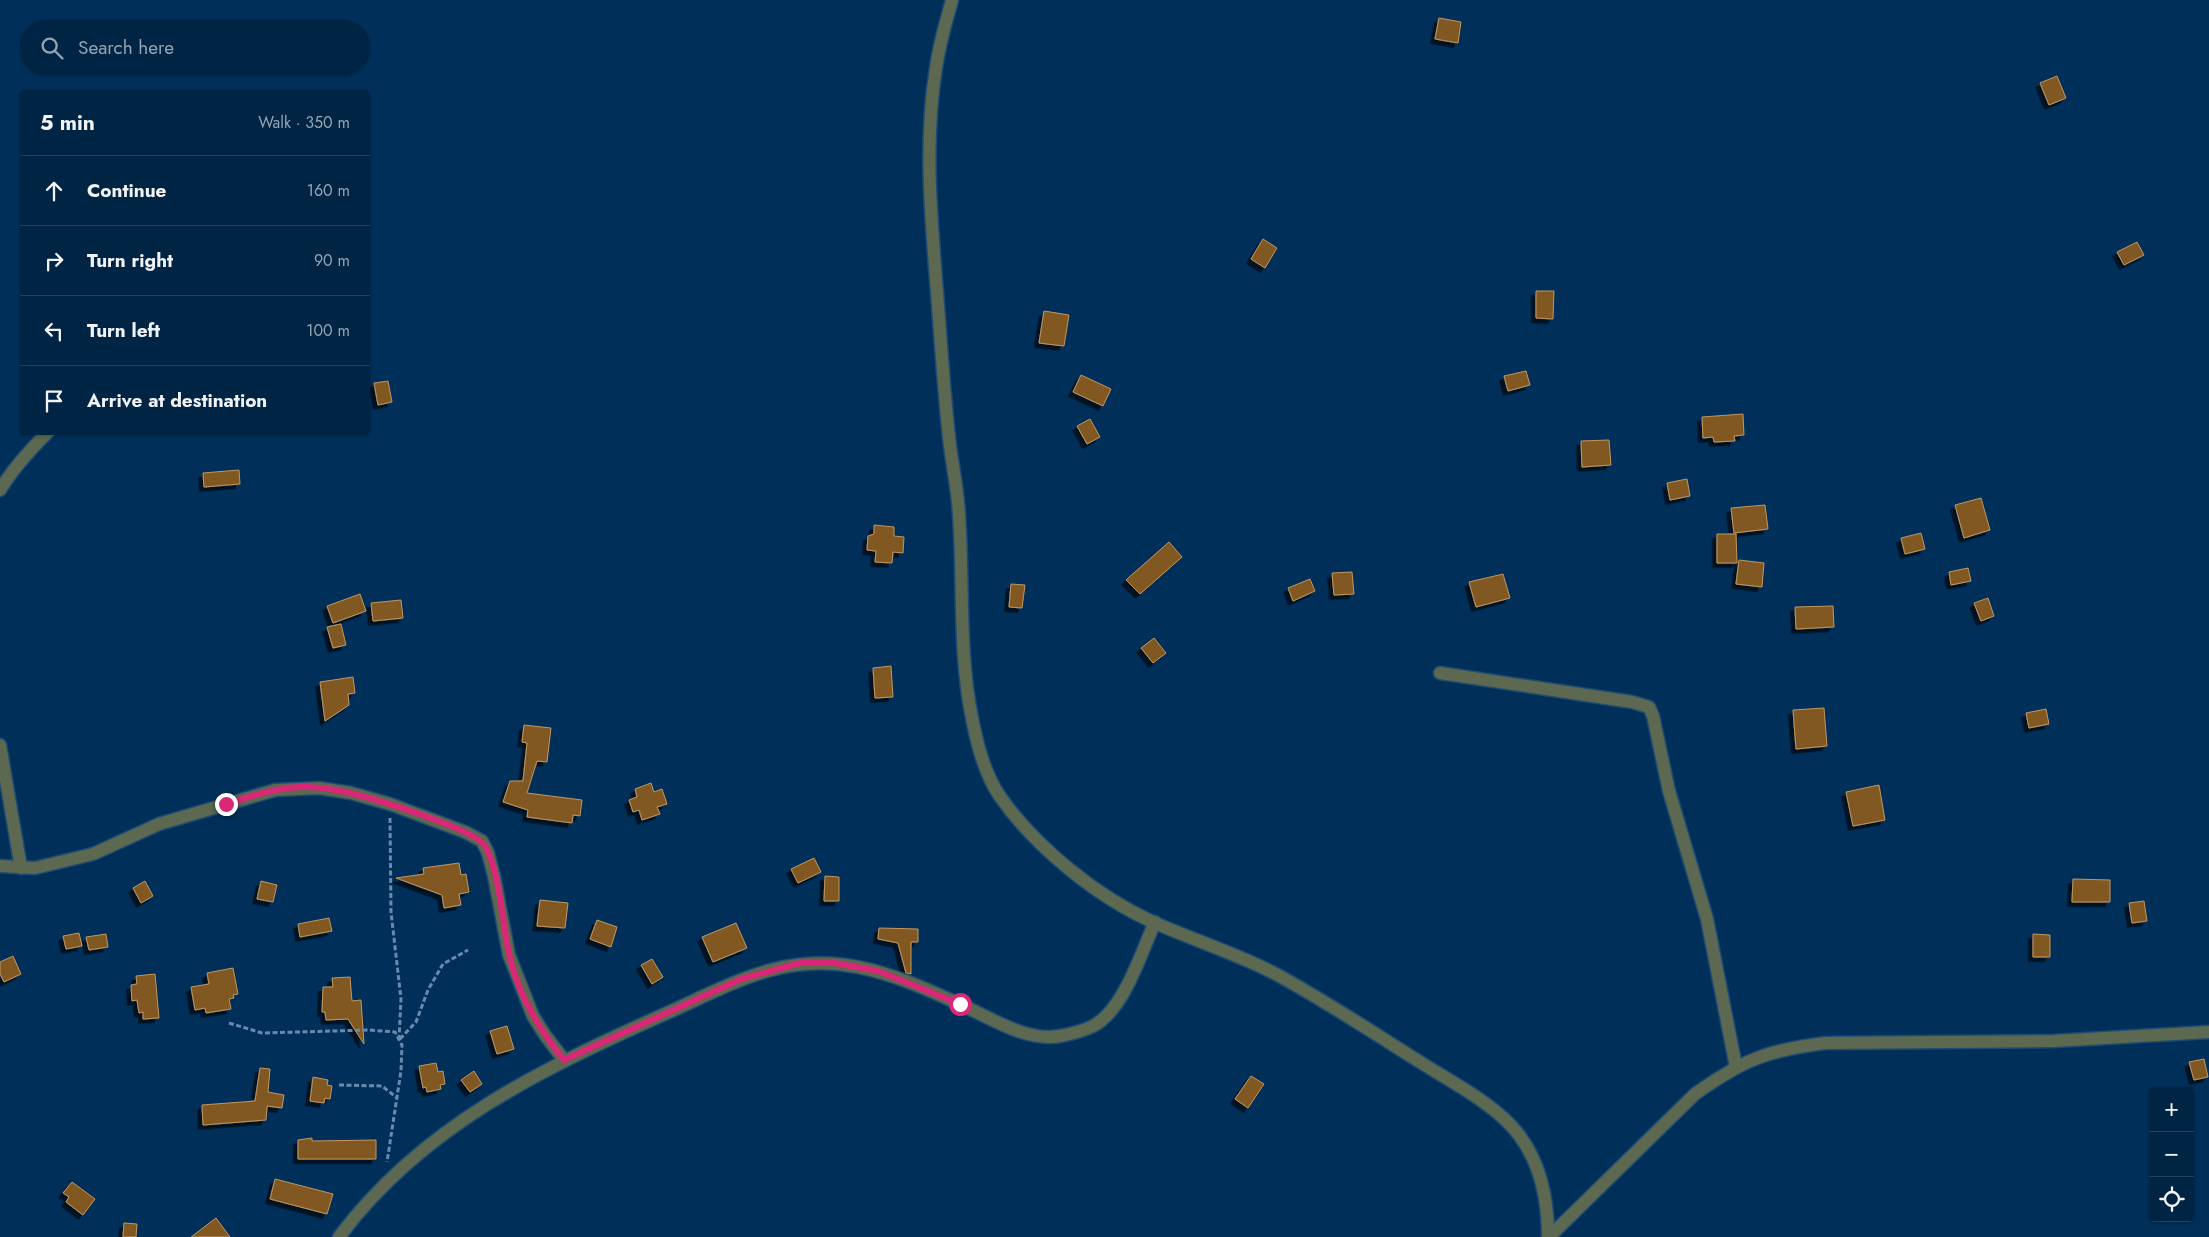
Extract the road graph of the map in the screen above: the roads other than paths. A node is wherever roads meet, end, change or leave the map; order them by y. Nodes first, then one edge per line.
1 (952, 0) edge
2 (45, 435) edge
3 (0, 489) edge
4 (1440, 674) dead end
5 (0, 745) edge
6 (0, 866) edge
7 (21, 868) junction
8 (1154, 922) junction
9 (2209, 1032) edge
10 (564, 1060) junction
11 (1736, 1067) junction
12 (339, 1237) edge
13 (1548, 1237) edge

1 - 8 street
2 - 3 street
4 - 11 street
5 - 7 street
6 - 7 street
7 - 10 street
8 - 10 street
8 - 13 street
9 - 11 street
10 - 12 street
11 - 13 street

